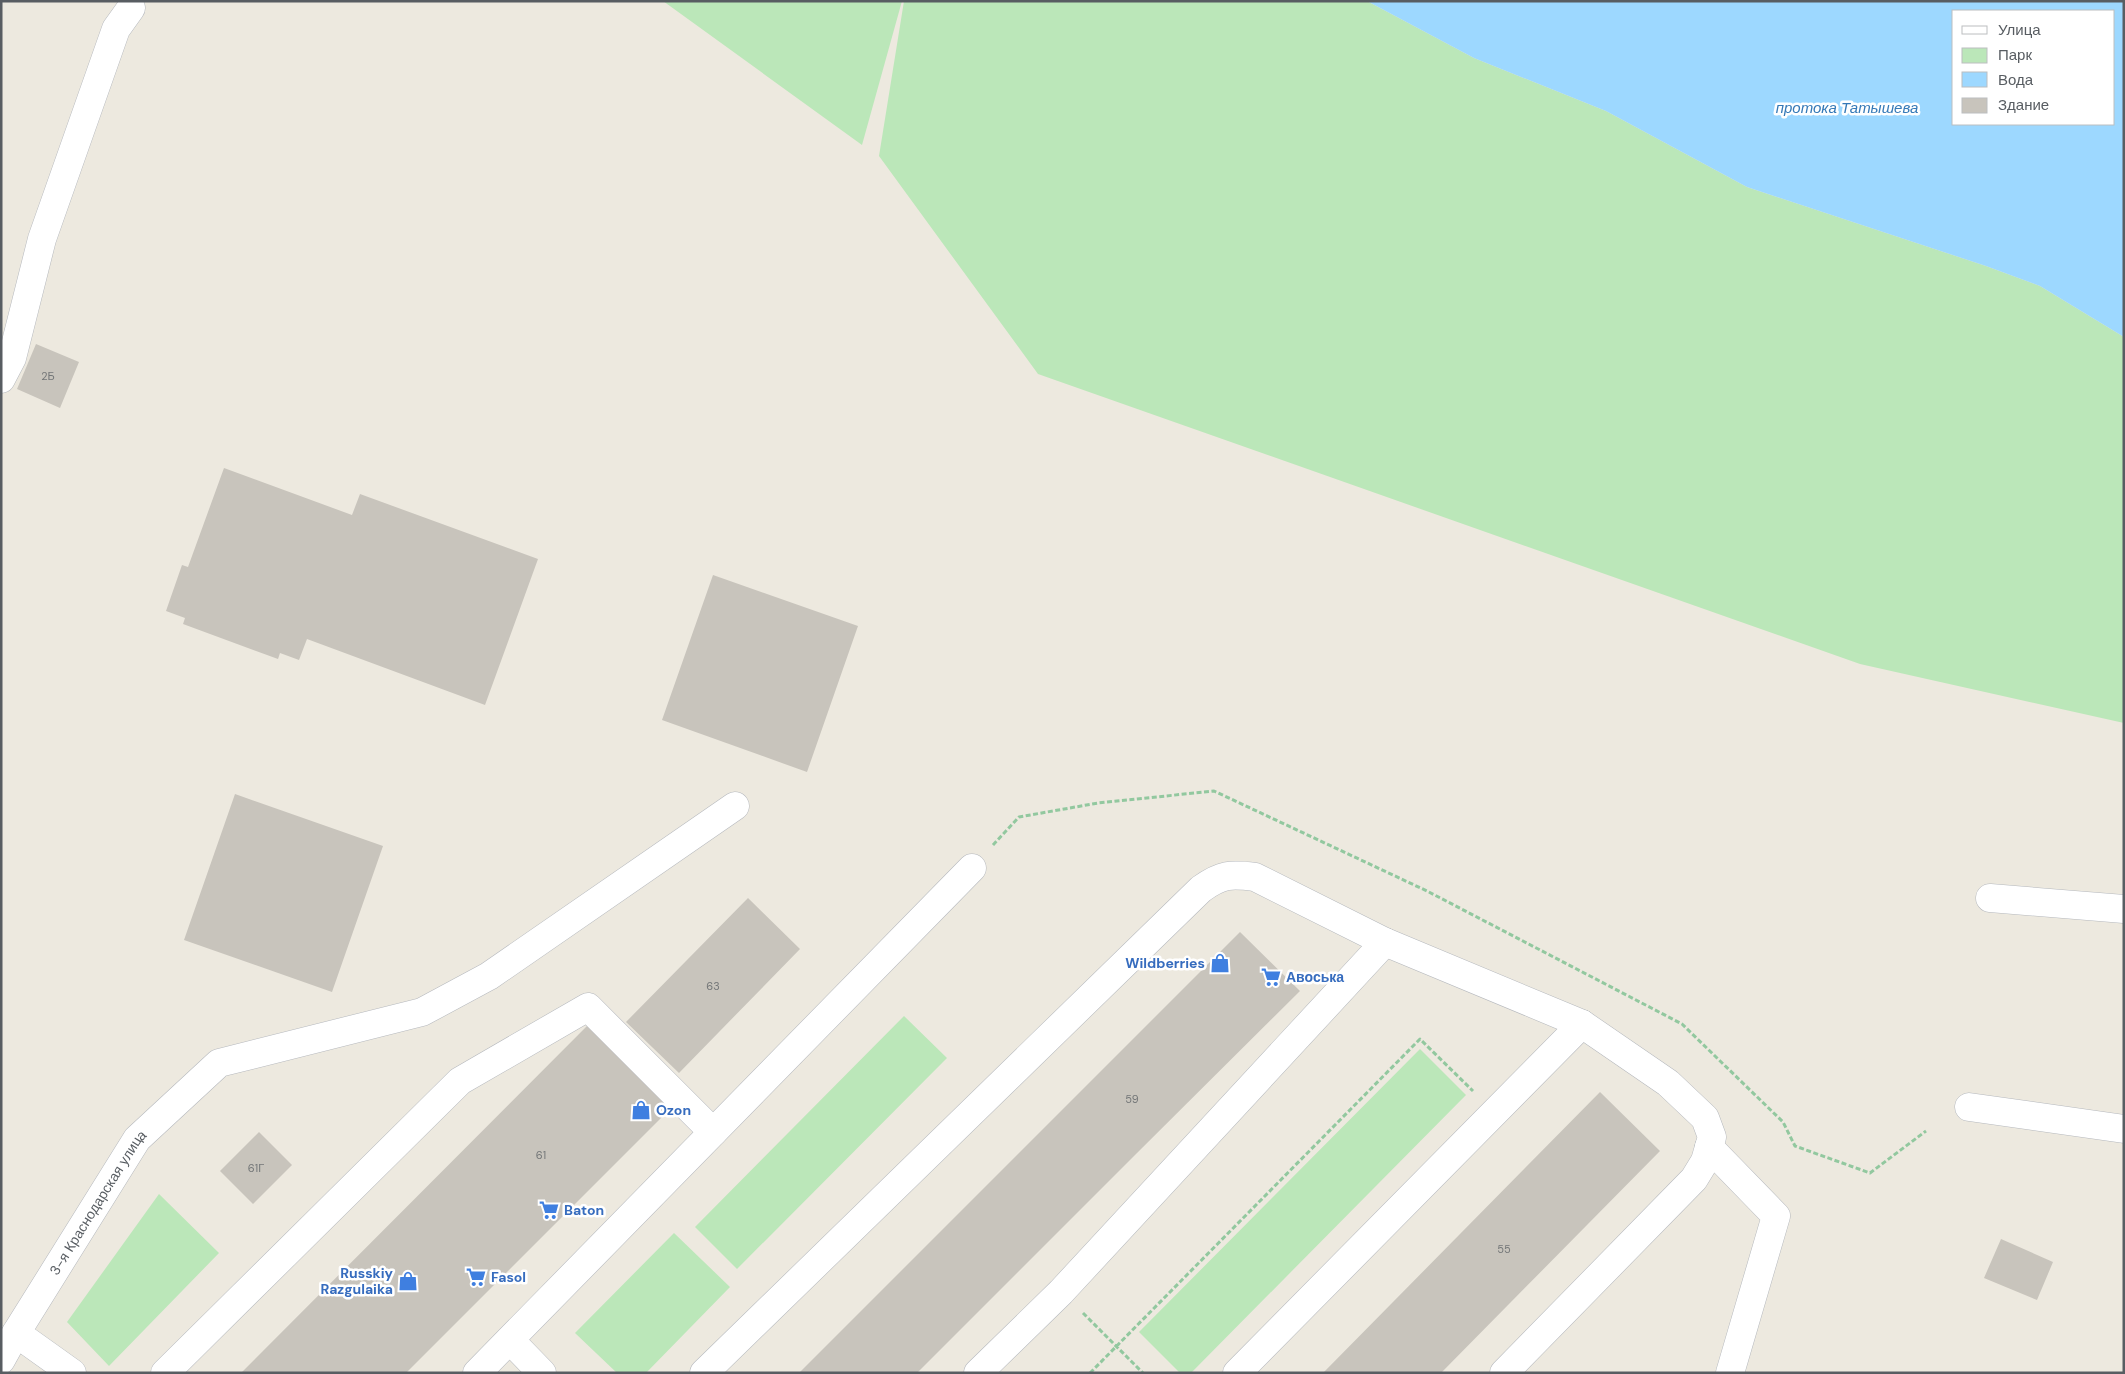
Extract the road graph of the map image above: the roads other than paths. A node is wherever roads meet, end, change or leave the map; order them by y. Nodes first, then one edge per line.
1 (131, 8) dead end
2 (1, 379) edge
3 (735, 806) dead end
4 (972, 868) dead end
5 (1990, 898) dead end
6 (2124, 909) edge
7 (1385, 942) junction
8 (1582, 1024) junction
9 (1969, 1107) dead end
10 (2124, 1129) edge
11 (712, 1132) junction
12 (1709, 1147) junction
13 (16, 1334) junction
14 (510, 1340) junction
15 (1, 1360) edge
16 (72, 1373) edge
17 (165, 1373) edge
18 (478, 1373) edge
19 (542, 1373) edge
20 (704, 1373) edge
21 (978, 1373) edge
22 (1236, 1373) edge
23 (1504, 1373) edge
24 (1730, 1373) edge

1 - 2 street
3 - 13 street, 3-я Краснодарская улица
4 - 11 street
5 - 6 street
7 - 8 street
7 - 20 street
7 - 21 street
8 - 12 street
8 - 22 street
9 - 10 street
11 - 14 street
11 - 17 street
12 - 23 street
12 - 24 street
13 - 15 street, 3-я Краснодарская улица
13 - 16 street
14 - 18 street
14 - 19 street

